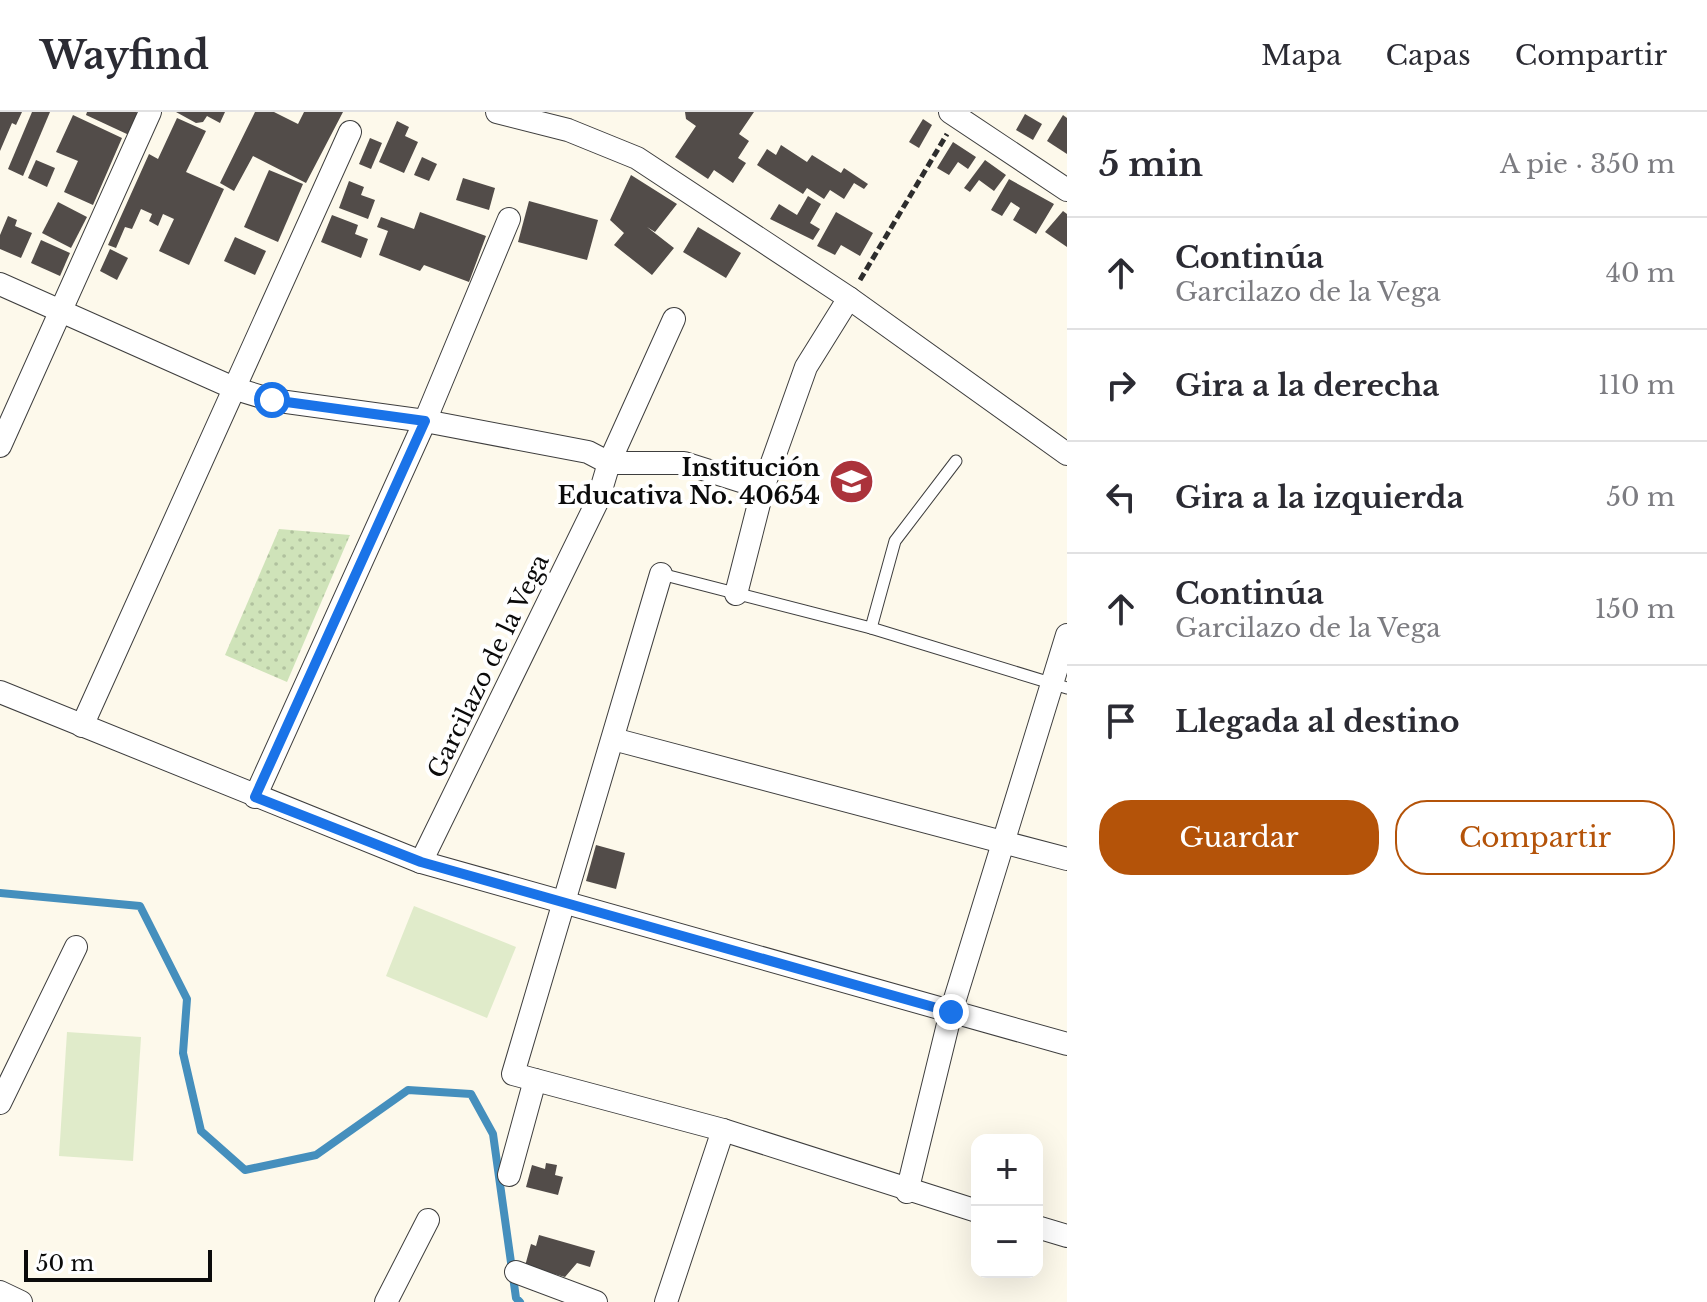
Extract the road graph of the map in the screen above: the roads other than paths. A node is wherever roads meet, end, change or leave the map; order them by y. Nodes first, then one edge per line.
1 (150, 112) edge
2 (497, 112) edge
3 (956, 114) edge
4 (350, 132) dead end
5 (1067, 190) edge
6 (509, 219) dead end
7 (0, 284) edge
8 (849, 298) junction
9 (61, 311) junction
10 (674, 319) dead end
11 (236, 389) junction
12 (425, 421) junction
13 (0, 446) edge
14 (1067, 454) edge
15 (956, 461) dead end
16 (609, 463) junction
17 (763, 488) junction
18 (661, 574) joint
19 (736, 594) junction
20 (871, 628) junction
21 (1067, 635) edge
22 (1059, 686) edge
23 (0, 692) edge
24 (82, 726) junction
25 (613, 739) junction
26 (255, 797) junction
27 (1002, 841) junction
28 (1067, 859) edge
29 (421, 862) junction
30 (564, 905) junction
31 (76, 947) dead end
32 (951, 1012) junction
33 (1067, 1044) edge
34 (0, 1055) edge
35 (17, 1070) junction
36 (535, 1080) junction
37 (0, 1103) edge
38 (723, 1130) junction
39 (509, 1175) dead end
40 (907, 1192) junction
41 (971, 1209) edge
42 (428, 1220) dead end
43 (1043, 1229) edge
44 (1067, 1236) edge
45 (516, 1272) dead end
46 (0, 1292) edge
47 (21, 1302) edge
48 (386, 1302) edge
49 (596, 1302) edge
50 (666, 1302) edge

1 - 9 street
2 - 8 street
3 - 5 street
4 - 11 street
6 - 12 street
7 - 9 street
8 - 14 street
8 - 17 street
9 - 11 street
9 - 13 street
10 - 16 street, Garcilazo de la Vega
11 - 12 street
11 - 24 street
12 - 16 street
12 - 26 street
15 - 20 lane
16 - 17 street
16 - 29 street, Garcilazo de la Vega
17 - 19 street
18 - 19 lane
18 - 25 street
19 - 20 lane
20 - 22 lane
21 - 22 street
22 - 27 street
23 - 24 street
24 - 26 street
25 - 27 street
25 - 30 street
26 - 29 street
27 - 28 street
27 - 32 street
29 - 30 street
30 - 32 street
30 - 36 street
31 - 35 street
32 - 33 street
32 - 40 street
34 - 35 street
35 - 37 street
36 - 38 street
36 - 39 street
38 - 40 street
38 - 50 street
40 - 41 street
42 - 48 street
43 - 44 street
45 - 49 street
46 - 47 street

